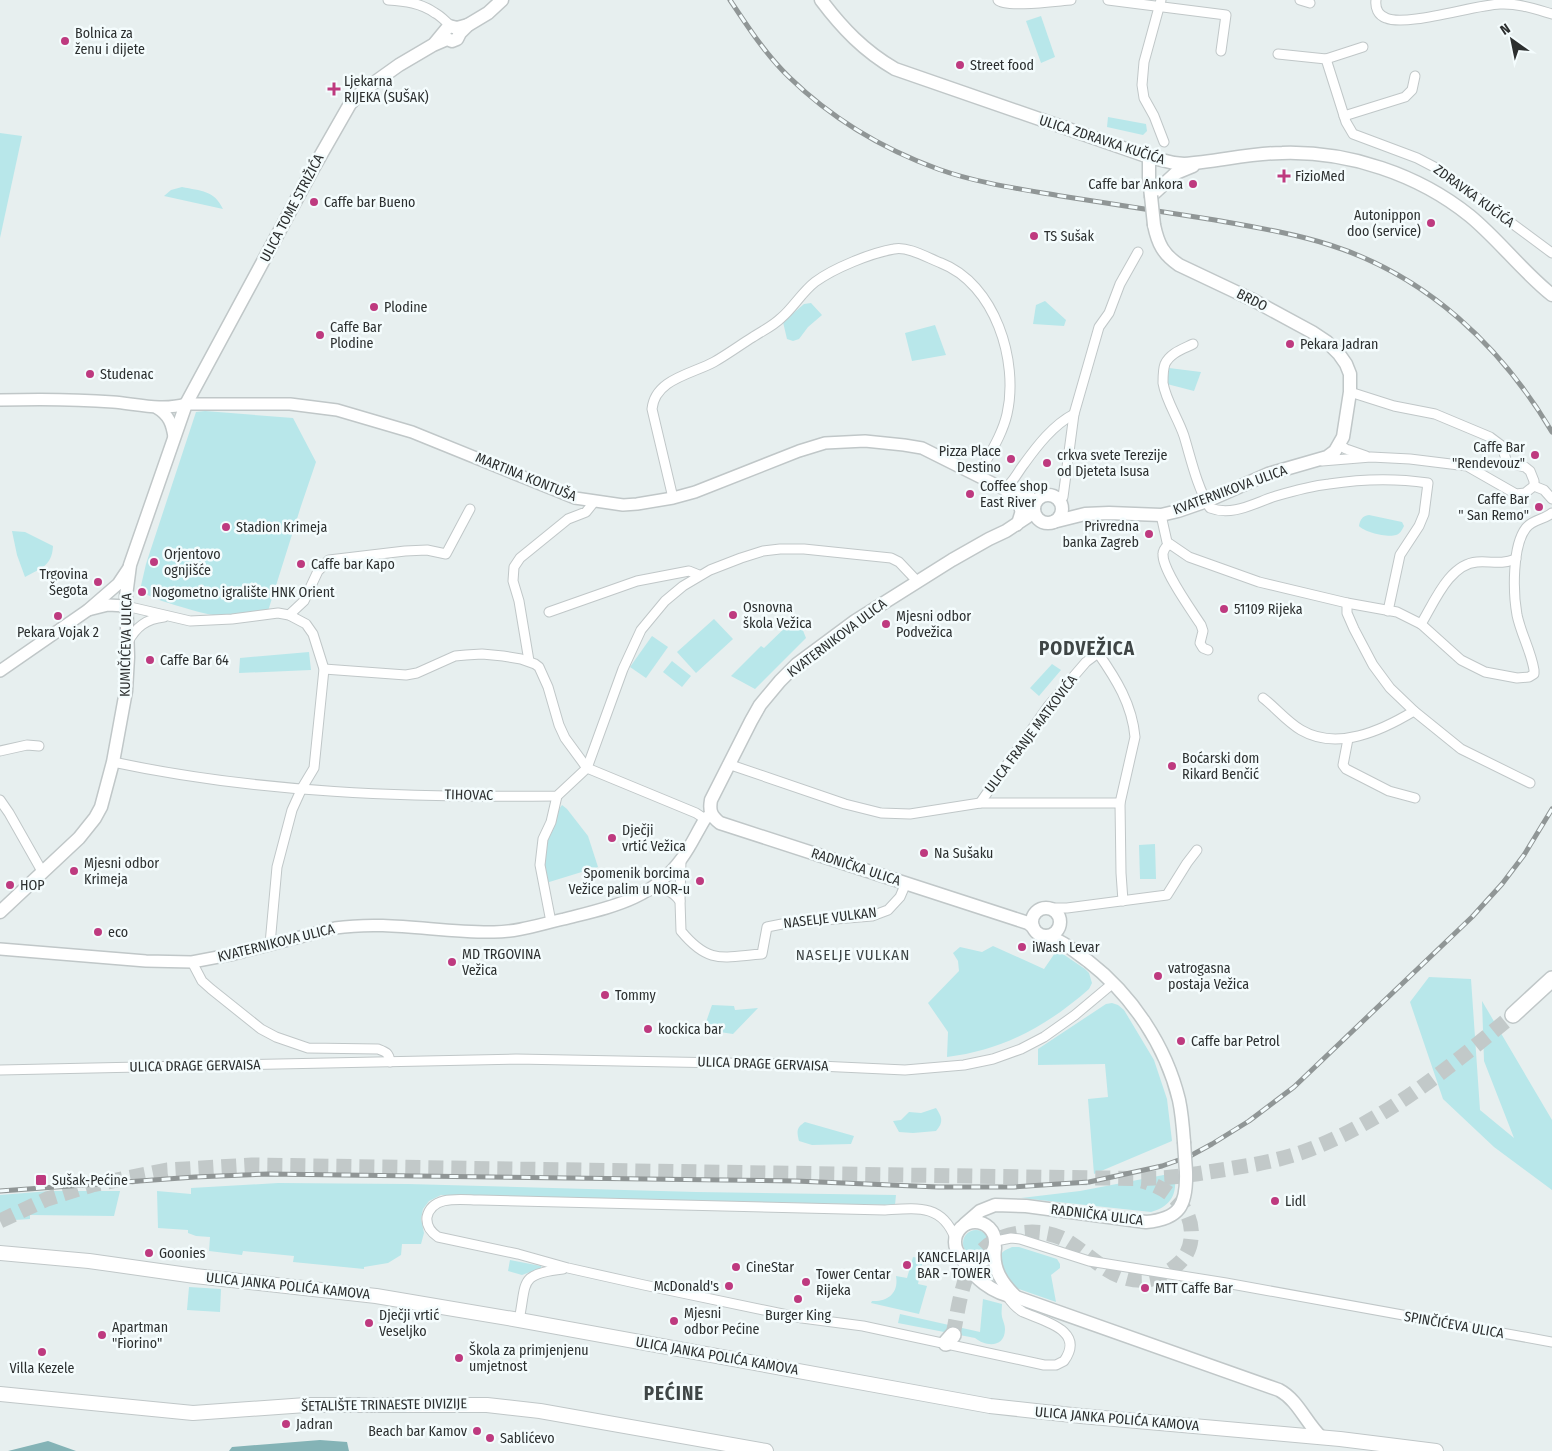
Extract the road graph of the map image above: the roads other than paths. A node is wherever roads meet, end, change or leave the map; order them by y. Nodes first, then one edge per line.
1 (388, 0) edge
2 (502, 0) edge
3 (821, 0) edge
4 (998, 0) edge
5 (1071, 0) edge
6 (1108, 0) edge
7 (1376, 0) edge
8 (1503, 2) edge
9 (1160, 3) edge
10 (1552, 14) edge
11 (452, 29) junction
12 (1362, 47) dead end
13 (1221, 51) dead end
14 (1278, 54) dead end
15 (1326, 59) junction
16 (1415, 76) dead end
17 (1344, 116) junction
18 (1164, 142) dead end
19 (1149, 157) junction
20 (1203, 162) junction
21 (1151, 196) junction
22 (1138, 252) dead end
23 (1552, 252) edge
24 (1551, 291) edge
25 (1193, 344) dead end
26 (1350, 392) junction
27 (0, 400) edge
28 (186, 404) junction
29 (157, 408) junction
30 (1074, 414) junction
31 (174, 437) junction
32 (1339, 445) junction
33 (1371, 457) junction
34 (1315, 462) junction
35 (1507, 463) junction
36 (1467, 466) junction
37 (978, 476) junction
38 (1534, 486) junction
39 (1004, 489) junction
40 (673, 498) junction
41 (1552, 499) edge
42 (1062, 501) junction
43 (1207, 501) junction
44 (594, 502) junction
45 (1034, 506) junction
46 (470, 509) dead end
47 (1552, 513) edge
48 (1085, 514) junction
49 (1161, 515) junction
50 (1049, 522) junction
51 (1012, 528) junction
52 (1168, 544) junction
53 (1516, 559) junction
54 (130, 564) junction
55 (699, 575) junction
56 (917, 581) junction
57 (1347, 603) junction
58 (126, 606) junction
59 (88, 610) junction
60 (1388, 611) junction
61 (549, 612) dead end
62 (289, 615) junction
63 (168, 617) junction
64 (1421, 624) junction
65 (128, 642) junction
66 (1208, 650) dead end
67 (529, 661) junction
68 (324, 669) junction
69 (0, 671) edge
70 (1263, 698) dead end
71 (1414, 712) junction
72 (1348, 738) junction
73 (38, 746) dead end
74 (0, 752) edge
75 (114, 762) junction
76 (728, 764) junction
77 (587, 768) junction
78 (1530, 783) dead end
79 (302, 788) junction
80 (557, 796) junction
81 (1415, 798) dead end
82 (0, 800) edge
83 (980, 803) junction
84 (1120, 803) junction
85 (708, 816) junction
86 (1197, 850) dead end
87 (681, 859) junction
88 (42, 873) junction
89 (658, 883) junction
90 (906, 883) junction
91 (648, 891) junction
92 (680, 898) junction
93 (1123, 901) junction
94 (0, 912) edge
95 (1061, 918) junction
96 (1034, 920) junction
97 (550, 922) junction
98 (1046, 936) junction
99 (1065, 943) junction
100 (270, 944) junction
101 (0, 948) edge
102 (762, 954) joint
103 (192, 962) junction
104 (1552, 979) edge
105 (1112, 984) junction
106 (1513, 1015) tunnel mouth
107 (390, 1062) junction
108 (0, 1070) edge
109 (1003, 1205) junction
110 (965, 1224) junction
111 (955, 1238) junction
112 (995, 1240) junction
113 (0, 1253) edge
114 (961, 1257) junction
115 (568, 1268) junction
116 (1011, 1296) junction
117 (519, 1320) junction
118 (1552, 1342) edge
119 (0, 1394) edge
120 (1296, 1406) junction
121 (1291, 1434) junction
122 (1321, 1437) junction
123 (766, 1451) edge
124 (1436, 1451) edge

1 - 11 street
2 - 11 main road, ULICA TOME STRIŽIĆA
3 - 19 main road, ULICA ZDRAVKA KUČIĆA
4 - 5 street
6 - 9 street
7 - 8 street
8 - 10 street
9 - 13 street
9 - 18 street
11 - 28 main road, ULICA TOME STRIŽIĆA
12 - 15 street
14 - 15 street
15 - 17 street, ZDRAVKA KUČIĆA
16 - 17 street
17 - 23 street, ZDRAVKA KUČIĆA
19 - 20 main road, ULICA ZDRAVKA KUČIĆA
19 - 21 main road, BRDO
20 - 21 main road
20 - 24 main road, ULICA ZDRAVKA KUČIĆA
21 - 26 main road, BRDO, bridge
22 - 30 street
25 - 43 street
26 - 32 main road, BRDO
26 - 35 street
27 - 29 street, MARTINA KONTUŠA
28 - 29 street, MARTINA KONTUŠA
28 - 31 main road, KUMIČIĆEVA ULICA
28 - 44 street, MARTINA KONTUŠA
29 - 31 street
30 - 39 street
30 - 42 street
31 - 54 main road, KUMIČIĆEVA ULICA
32 - 33 street, KVATERNIKOVA ULICA
32 - 34 main road, KVATERNIKOVA ULICA
33 - 34 street, KVATERNIKOVA ULICA
33 - 36 street, KVATERNIKOVA ULICA
34 - 43 main road, KVATERNIKOVA ULICA
35 - 36 street, KVATERNIKOVA ULICA
35 - 38 street, KVATERNIKOVA ULICA
36 - 38 street, KVATERNIKOVA ULICA
37 - 39 street, MARTINA KONTUŠA
37 - 40 street, MARTINA KONTUŠA
37 - 40 street
38 - 41 street
39 - 45 street, MARTINA KONTUŠA
39 - 51 street, MARTINA KONTUŠA
40 - 44 street, MARTINA KONTUŠA
42 - 45 main road, KVATERNIKOVA ULICA
42 - 48 main road, KVATERNIKOVA ULICA
42 - 50 main road
43 - 49 main road, KVATERNIKOVA ULICA
43 - 60 street
44 - 67 street
45 - 50 main road
45 - 51 main road, KVATERNIKOVA ULICA
46 - 62 street
47 - 53 street
48 - 49 main road, KVATERNIKOVA ULICA
48 - 50 main road, KVATERNIKOVA ULICA
49 - 52 street
50 - 51 main road, KVATERNIKOVA ULICA
51 - 56 main road, KVATERNIKOVA ULICA
52 - 57 street
52 - 66 street
53 - 64 street
53 - 64 street
54 - 58 main road, KUMIČIĆEVA ULICA
54 - 59 street
55 - 56 street
55 - 61 street
55 - 77 street
56 - 76 main road, KVATERNIKOVA ULICA
57 - 60 street
57 - 71 street
58 - 59 street
58 - 63 street
58 - 65 main road, KUMIČIĆEVA ULICA
59 - 69 street
60 - 64 street
62 - 63 street
62 - 68 street
63 - 65 street
65 - 75 main road, KUMIČIĆEVA ULICA
67 - 68 street
67 - 77 street
68 - 79 street
70 - 72 street
71 - 72 street
71 - 78 street
72 - 81 street
73 - 74 street
75 - 79 street, TIHOVAC
75 - 88 main road, KUMIČIĆEVA ULICA
76 - 83 street, ULICA FRANJE MATKOVIĆA
76 - 85 main road, KVATERNIKOVA ULICA
77 - 80 street
77 - 85 street, RADNIČKA ULICA
79 - 80 street, TIHOVAC
79 - 100 street
80 - 97 street
82 - 88 street
83 - 84 street, ULICA FRANJE MATKOVIĆA
83 - 84 street, ULICA FRANJE MATKOVIĆA
84 - 93 street, ULICA FRANJE MATKOVIĆA
85 - 87 street, KVATERNIKOVA ULICA
85 - 90 main road, RADNIČKA ULICA
86 - 93 street
87 - 89 street, KVATERNIKOVA ULICA
87 - 92 street, KVATERNIKOVA ULICA
88 - 94 main road, KUMIČIĆEVA ULICA
89 - 91 street, KVATERNIKOVA ULICA
89 - 92 street
90 - 96 main road, RADNIČKA ULICA
90 - 102 street, NASELJE VULKAN
91 - 92 street
91 - 97 street, KVATERNIKOVA ULICA
92 - 102 street, KVATERNIKOVA ULICA
93 - 95 street
95 - 96 main road, RADNIČKA ULICA
95 - 98 main road
95 - 99 main road, RADNIČKA ULICA
96 - 98 main road, RADNIČKA ULICA
97 - 100 street, KVATERNIKOVA ULICA
98 - 99 main road, RADNIČKA ULICA
99 - 105 main road, RADNIČKA ULICA
100 - 103 street, KVATERNIKOVA ULICA
101 - 103 street, KVATERNIKOVA ULICA
103 - 107 street
104 - 106 highway
105 - 107 street, ULICA DRAGE GERVAISA
105 - 109 main road, RADNIČKA ULICA, bridge
107 - 108 street, ULICA DRAGE GERVAISA
109 - 110 main road, RADNIČKA ULICA
109 - 112 main road
110 - 111 main road, RADNIČKA ULICA
110 - 112 main road
111 - 114 main road
111 - 115 street
112 - 114 main road
112 - 116 main road
112 - 118 street, SPINČIĆEVA ULICA
113 - 117 main road, ULICA JANKA POLIĆA KAMOVA
114 - 116 main road
115 - 116 street
115 - 117 street
116 - 120 main road
117 - 121 main road, ULICA JANKA POLIĆA KAMOVA
119 - 123 main road, ŠETALIŠTE TRINAESTE DIVIZIJE
120 - 121 main road
120 - 122 main road
121 - 122 main road, ULICA JANKA POLIĆA KAMOVA
122 - 124 main road, ULICA JANKA POLIĆA KAMOVA

